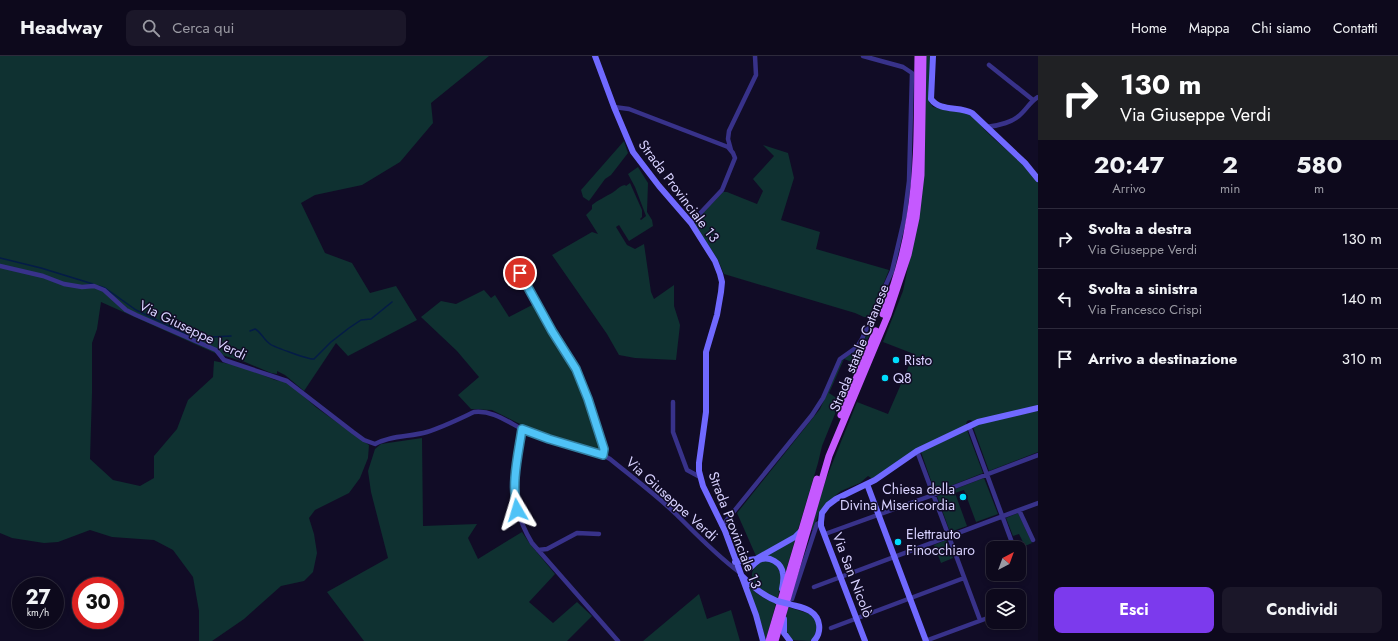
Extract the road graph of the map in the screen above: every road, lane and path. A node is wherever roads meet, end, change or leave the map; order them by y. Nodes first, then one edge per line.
1 (595, 56) edge
2 (755, 56) edge
3 (863, 56) edge
4 (918, 56) edge
5 (923, 56) edge
6 (933, 56) edge
7 (989, 65) dead end
8 (1038, 97) edge
9 (1033, 100) junction
10 (614, 107) junction
11 (986, 127) junction
12 (731, 150) junction
13 (1038, 179) edge
14 (691, 223) junction
15 (0, 266) edge
16 (520, 273) dead end
17 (673, 402) dead end
18 (1038, 408) edge
19 (969, 426) junction
20 (522, 429) junction
21 (917, 451) junction
22 (1038, 454) edge
23 (603, 455) junction
24 (987, 474) junction
25 (700, 477) junction
26 (867, 484) junction
27 (933, 495) junction
28 (1038, 503) edge
29 (1019, 510) junction
30 (878, 514) junction
31 (1002, 517) junction
32 (821, 522) junction
33 (722, 526) junction
34 (801, 531) junction
35 (599, 534) dead end
36 (825, 534) junction
37 (949, 536) junction
38 (1033, 540) dead end
39 (1011, 541) edge
40 (538, 550) junction
41 (894, 557) junction
42 (756, 559) junction
43 (735, 562) junction
44 (727, 564) junction
45 (750, 568) junction
46 (739, 572) junction
47 (841, 577) junction
48 (964, 578) junction
49 (749, 582) junction
50 (814, 587) dead end
51 (910, 598) junction
52 (785, 602) junction
53 (986, 618) edge
54 (856, 619) junction
55 (980, 620) junction
56 (831, 628) dead end
57 (775, 639) edge
58 (618, 641) edge
59 (763, 641) edge
60 (769, 641) edge
61 (790, 641) edge
62 (814, 641) edge
63 (865, 641) edge
64 (926, 641) edge

1 - 10 main road, Strada Provinciale 13
2 - 12 street
3 - 33 street
4 - 34 main road, Strada statale Catanese
5 - 52 main road, Strada statale Catanese
6 - 11 main road
7 - 9 street
8 - 9 street
9 - 11 street
10 - 12 street
10 - 14 main road, Strada Provinciale 13
11 - 13 main road
12 - 14 street
14 - 25 main road, Strada Provinciale 13
15 - 20 street, Via Giuseppe Verdi
16 - 23 street
17 - 25 street
18 - 19 main road
19 - 21 main road
19 - 24 street
20 - 23 street, Via Giuseppe Verdi
20 - 40 street
21 - 26 main road
21 - 27 street
22 - 24 street
23 - 44 street, Via Giuseppe Verdi
24 - 27 street
24 - 31 street
25 - 33 main road, Strada Provinciale 13
26 - 30 main road
26 - 32 main road, Via San Nicolò
27 - 30 street
27 - 37 street
28 - 29 street
29 - 31 street
29 - 38 street
30 - 36 street
30 - 41 main road
31 - 37 street
31 - 39 street
32 - 36 main road, Via San Nicolò
32 - 52 street
33 - 43 main road, Strada Provinciale 13
34 - 42 main road
34 - 52 main road, Strada statale Catanese
35 - 40 street
36 - 47 main road, Via San Nicolò
37 - 41 street
37 - 48 street
40 - 58 street
41 - 47 street
41 - 51 main road
42 - 43 main road
42 - 45 main road
43 - 44 street
43 - 46 main road, Strada Provinciale 13
44 - 46 street, Via Giuseppe Verdi
45 - 49 main road
45 - 52 main road
46 - 49 main road
46 - 59 main road, Strada Provinciale 13
47 - 50 street
47 - 54 main road, Via San Nicolò
48 - 51 street
48 - 55 street
49 - 52 main road
51 - 54 street
51 - 64 main road
52 - 57 main road, Strada statale Catanese
52 - 60 main road, Strada statale Catanese
52 - 61 main road
52 - 62 main road
53 - 55 street
54 - 56 street
54 - 63 main road, Via San Nicolò
55 - 64 street

